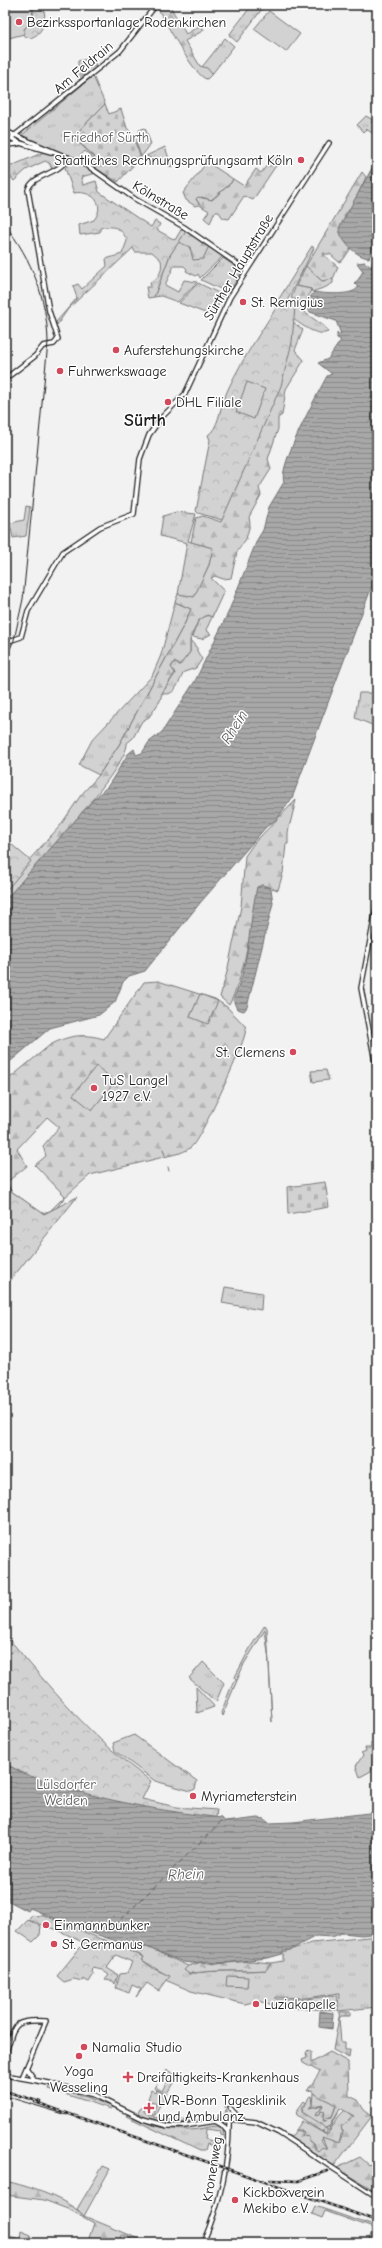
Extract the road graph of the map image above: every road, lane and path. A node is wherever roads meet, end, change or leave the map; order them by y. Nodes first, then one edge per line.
1 (156, 5) edge
2 (5, 131) edge
3 (5, 135) edge
4 (12, 138) junction
5 (328, 143) dead end
6 (5, 144) edge
7 (20, 144) junction
8 (62, 155) junction
9 (68, 157) junction
10 (246, 270) junction
11 (5, 379) edge
12 (5, 649) edge
13 (377, 904) edge
14 (377, 1072) edge
15 (5, 2056) edge
16 (27, 2069) junction
17 (5, 2075) edge
18 (22, 2078) junction
19 (35, 2080) junction
20 (230, 2108) dead end
21 (229, 2119) junction
22 (241, 2120) junction
23 (214, 2121) junction
24 (229, 2133) junction
25 (377, 2197) edge
26 (203, 2243) edge

1 - 4 street, Am Feldrain
2 - 4 street
3 - 4 street
4 - 6 street, Am Feldrain
4 - 7 street, Kölnstraße
4 - 8 street, Kölnstraße
5 - 10 street, Sürther Hauptstraße
6 - 7 street
7 - 8 street, Kölnstraße
8 - 9 street, Kölnstraße
9 - 10 street, Kölnstraße
9 - 11 street
10 - 12 street, Sürther Hauptstraße
13 - 14 street
15 - 16 street
16 - 18 street
16 - 19 street
17 - 18 street
18 - 19 street
19 - 23 street
20 - 22 street
21 - 22 street
21 - 23 street
21 - 24 street, Kronenweg
22 - 25 street
23 - 24 street
24 - 26 street, Kronenweg

